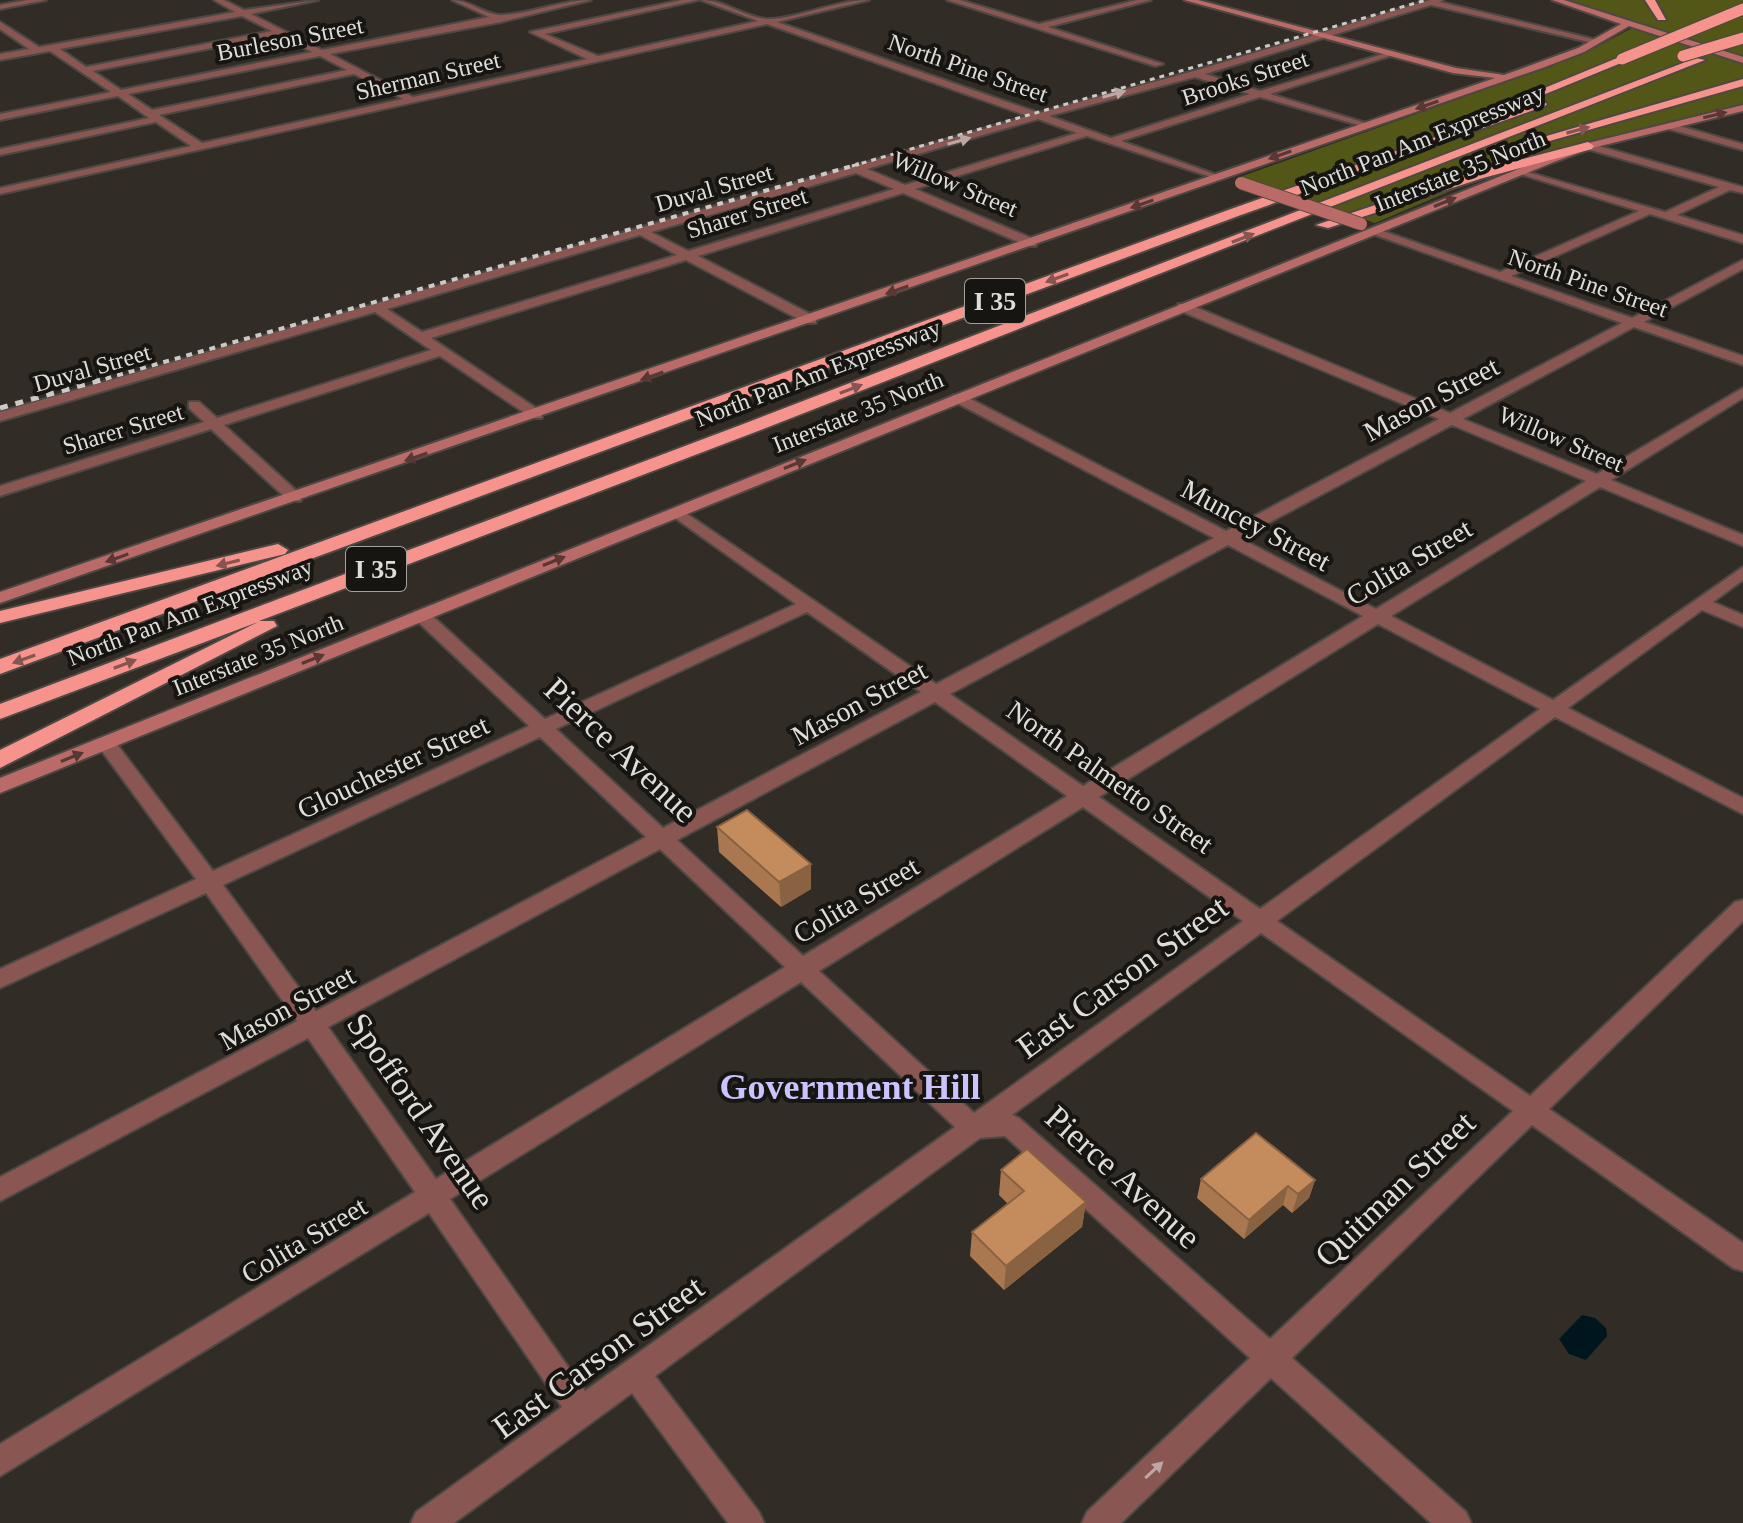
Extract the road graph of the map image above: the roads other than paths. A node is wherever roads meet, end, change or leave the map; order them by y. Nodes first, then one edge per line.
1 (42, 0) edge
2 (218, 0) edge
3 (314, 0) edge
4 (456, 0) edge
5 (587, 0) edge
6 (694, 0) edge
7 (705, 0) edge
8 (865, 0) edge
9 (951, 0) edge
10 (1147, 0) edge
11 (1188, 0) edge
12 (1556, 0) edge
13 (1650, 0) edge
14 (1436, 1) edge
15 (0, 7) edge
16 (1743, 9) edge
17 (243, 13) junction
18 (499, 18) junction
19 (768, 22) junction
20 (1628, 23) junction
21 (514, 24) dead end
22 (0, 25) edge
23 (1038, 27) junction
24 (525, 29) dead end
25 (281, 32) junction
26 (535, 33) junction
27 (1320, 35) junction
28 (16, 36) junction
29 (1743, 38) edge
30 (0, 39) edge
31 (1597, 41) junction
32 (1743, 46) edge
33 (51, 47) junction
34 (37, 50) junction
35 (321, 53) junction
36 (1390, 53) junction
37 (0, 57) edge
38 (1617, 58) junction
39 (1742, 58) edge
40 (596, 59) junction
41 (1158, 64) dead end
42 (83, 70) junction
43 (355, 71) junction
44 (1456, 71) junction
45 (1195, 74) junction
46 (1512, 76) junction
47 (1743, 82) edge
48 (1476, 88) junction
49 (119, 93) junction
50 (1262, 94) junction
51 (412, 100) junction
52 (1590, 101) junction
53 (1743, 108) edge
54 (3, 114) edge
55 (1039, 116) junction
56 (153, 117) junction
57 (19, 125) dead end
58 (1365, 126) junction
59 (1669, 126) junction
60 (1087, 133) junction
61 (30, 134) dead end
62 (1112, 141) junction
63 (42, 143) junction
64 (1588, 146) junction
65 (200, 147) junction
66 (1743, 147) edge
67 (0, 152) edge
68 (859, 170) junction
69 (1521, 171) junction
70 (1216, 178) junction
71 (1729, 186) junction
72 (904, 188) junction
73 (1369, 190) junction
74 (1743, 190) edge
75 (0, 191) edge
76 (1648, 211) junction
77 (1236, 212) junction
78 (1665, 216) junction
79 (1314, 228) dead end
80 (642, 232) junction
81 (1373, 232) junction
82 (1287, 238) dead end
83 (1743, 239) edge
84 (1032, 243) junction
85 (685, 255) junction
86 (1743, 264) edge
87 (1501, 276) junction
88 (1183, 307) junction
89 (377, 308) junction
90 (811, 320) junction
91 (1634, 323) junction
92 (421, 337) junction
93 (1743, 343) edge
94 (443, 351) junction
95 (1725, 354) junction
96 (1743, 361) edge
97 (909, 366) junction
98 (754, 390) junction
99 (1743, 392) edge
100 (958, 398) junction
101 (194, 405) dead end
102 (537, 415) junction
103 (0, 417) edge
104 (1453, 419) junction
105 (214, 424) junction
106 (752, 427) junction
107 (1602, 481) junction
108 (0, 491) edge
109 (295, 498) junction
110 (677, 512) junction
111 (1228, 539) junction
112 (1743, 541) edge
113 (1743, 572) edge
114 (2, 594) edge
115 (1700, 603) junction
116 (809, 604) junction
117 (421, 615) junction
118 (0, 617) edge
119 (1374, 618) junction
120 (1743, 622) edge
121 (0, 667) edge
122 (938, 693) junction
123 (1554, 709) junction
124 (0, 712) edge
125 (544, 727) junction
126 (106, 743) junction
127 (0, 760) edge
128 (0, 786) edge
129 (1085, 795) junction
130 (1743, 807) edge
131 (663, 838) junction
132 (211, 882) junction
133 (1743, 908) edge
134 (1259, 919) junction
135 (803, 967) junction
136 (0, 979) edge
137 (314, 1026) junction
138 (1531, 1111) junction
139 (973, 1128) junction
140 (0, 1190) edge
141 (434, 1195) junction
142 (1743, 1259) edge
143 (1273, 1359) junction
144 (635, 1373) junction
145 (582, 1411) junction
146 (0, 1461) edge
147 (427, 1523) edge
148 (748, 1523) edge
149 (1098, 1523) edge
150 (1455, 1523) edge

1 - 15 street
2 - 17 street
3 - 17 street
4 - 18 street
5 - 18 street, Burleson Street
6 - 26 street
7 - 19 street, North Pine Street
8 - 19 street, Sherman Street
9 - 23 street
10 - 23 street
11 - 27 main road
12 - 20 main road
13 - 38 highway
14 - 27 street, Duval Street
14 - 31 street
16 - 38 highway, bridge
17 - 25 street
17 - 33 street
18 - 21 street
18 - 35 street, Burleson Street
19 - 40 street, Sherman Street
19 - 55 street, North Pine Street
20 - 31 main road
20 - 39 main road
22 - 28 street
23 - 41 street
24 - 26 street
25 - 35 street
25 - 42 street
26 - 40 street
27 - 36 main road
27 - 45 street, Duval Street
28 - 30 street
28 - 34 street
29 - 77 highway, North Pan Am Expressway / I 35, bridge
31 - 46 main road
32 - 52 highway, North Pan Am Expressway / I 35
33 - 34 street
33 - 42 street
34 - 37 street
35 - 43 street
35 - 49 street, Burleson Street
36 - 44 main road
36 - 50 street, Brooks Street
38 - 77 highway
39 - 52 highway
40 - 51 street, Sherman Street
42 - 49 street
43 - 51 street
43 - 56 street
44 - 46 main road
44 - 48 main road
45 - 50 street
55 -> 45 street, Duval Street
46 - 48 main road
73 -> 47 highway
48 -> 58 main road
49 - 54 street, Burleson Street
49 - 56 street
50 - 58 street
50 - 62 street, Brooks Street
51 - 65 street, Sherman Street
52 - 73 highway, North Pan Am Expressway / I 35
59 -> 53 main road, Interstate 35 North
54 - 57 street
55 - 60 street, North Pine Street
68 -> 55 street, Duval Street
56 - 63 street
56 - 65 street
58 -> 70 main road
59 - 64 main road, Interstate 35 North
59 - 66 street
60 - 62 street, North Pine Street
60 - 72 street, Sharer Street
61 - 63 street
62 - 70 street, North Pine Street
63 - 67 street
64 - 69 main road, Interstate 35 North
64 - 71 street
64 - 79 highway
65 - 75 street, Sherman Street
68 - 72 street, Willow Street
68 - 80 street, Duval Street
69 - 76 street
81 -> 69 main road, Interstate 35 North
70 - 81 main road, North Pine Street
70 -> 84 main road
71 - 74 street
71 - 78 street
72 - 84 street, Willow Street
72 - 85 street, Sharer Street
97 -> 73 highway, North Pan Am Expressway / I 35
76 - 78 street
76 - 87 street
77 -> 98 highway, North Pan Am Expressway / I 35
78 - 83 street
80 - 85 street
80 - 89 street, Duval Street
81 - 87 street, North Pine Street
81 - 88 main road, Interstate 35 North
82 - 97 highway
84 -> 90 main road
85 - 90 street
85 - 92 street, Sharer Street
86 - 91 street, Mason Street
87 - 91 street, North Pine Street
88 - 100 main road, Interstate 35 North
88 - 104 street, Willow Street
89 - 92 street
89 - 103 street, Duval Street
90 -> 102 main road
91 - 95 street, North Pine Street
91 - 104 street, Mason Street
92 - 94 street
93 - 95 street
94 - 102 street
94 - 105 street, Sharer Street
95 - 96 street, North Pine Street
106 -> 97 highway, North Pan Am Expressway / I 35
98 -> 118 highway
98 -> 121 highway, North Pan Am Expressway / I 35
99 - 107 street, Colita Street
110 -> 100 main road, Interstate 35 North
100 - 111 street, Muncey Street
101 - 105 street
102 -> 109 main road
104 - 107 street, Willow Street
104 - 111 street, Mason Street
105 - 108 street, Sharer Street
105 - 109 street
124 -> 106 highway, North Pan Am Expressway / I 35
106 - 127 highway
107 - 112 street, Willow Street
107 - 119 street, Colita Street
109 -> 114 main road
110 - 116 street, North Palmetto Street
117 -> 110 main road, Interstate 35 North
111 - 119 street, Muncey Street
111 - 122 street, Mason Street
113 - 115 street, East Carson Street
115 - 120 street
115 - 123 street, East Carson Street
116 - 122 street, North Palmetto Street
116 - 125 street, Glouchester Street
117 - 125 street, Pierce Avenue
126 -> 117 main road, Interstate 35 North
119 - 123 street, Muncey Street
119 - 129 street, Colita Street
122 - 129 street, North Palmetto Street
122 - 131 street, Mason Street
123 - 130 street, Muncey Street
123 - 134 street, East Carson Street
125 - 131 street, Pierce Avenue
125 - 132 street, Glouchester Street
128 -> 126 main road, Interstate 35 North
126 - 132 street, Spofford Avenue
129 - 134 street, North Palmetto Street
129 - 135 street, Colita Street
131 - 135 street, Pierce Avenue
131 - 137 street, Mason Street
132 - 136 street, Glouchester Street
132 - 137 street, Spofford Avenue
133 - 138 street, Quitman Street
134 - 138 street, North Palmetto Street
134 - 139 street, East Carson Street
135 - 139 street, Pierce Avenue
135 - 141 street, Colita Street
137 - 140 street, Mason Street
137 - 141 street, Spofford Avenue
138 - 142 street, North Palmetto Street
138 - 143 street, Quitman Street
139 - 143 street, Pierce Avenue
139 - 144 street, East Carson Street
141 - 145 street, Spofford Avenue
141 - 146 street, Colita Street
149 -> 143 street, Quitman Street
143 - 150 street, Pierce Avenue
144 - 145 street, East Carson Street
144 - 148 street
145 - 147 street, East Carson Street

